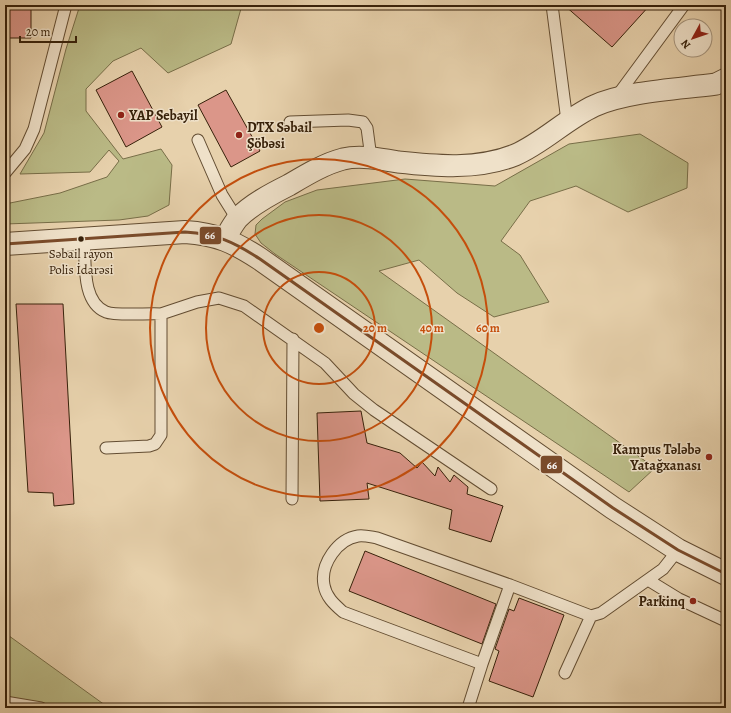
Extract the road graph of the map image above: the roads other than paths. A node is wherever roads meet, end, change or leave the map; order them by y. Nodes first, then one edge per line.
1 (66, 5) edge
2 (552, 5) edge
3 (684, 5) edge
4 (723, 83) edge
5 (616, 98) junction
6 (567, 121) junction
7 (290, 122) dead end
8 (198, 140) dead end
9 (371, 158) junction
10 (5, 173) edge
11 (237, 219) junction
12 (225, 238) junction
13 (84, 239) junction
14 (5, 244) edge
15 (161, 314) junction
16 (293, 340) junction
17 (106, 448) dead end
18 (491, 489) dead end
19 (292, 499) dead end
20 (678, 550) junction
21 (726, 574) edge
22 (648, 580) junction
23 (510, 584) junction
24 (591, 616) junction
25 (726, 621) edge
26 (482, 664) junction
27 (565, 673) dead end
28 (5, 702) edge
29 (41, 708) edge
30 (468, 708) edge

1 - 10 lane
2 - 6 lane
3 - 5 lane
4 - 5 street
5 - 6 street
6 - 9 street
7 - 9 lane
8 - 11 lane
9 - 11 street
11 - 12 street
12 - 13 street
12 - 20 street
13 - 14 street
13 - 15 lane
15 - 16 lane
15 - 17 lane
16 - 18 lane
16 - 19 lane
20 - 21 street
20 - 22 lane
22 - 24 lane
22 - 25 lane
23 - 24 lane
23 - 26 lane
23 - 26 lane
24 - 27 lane
26 - 30 lane
28 - 29 lane

